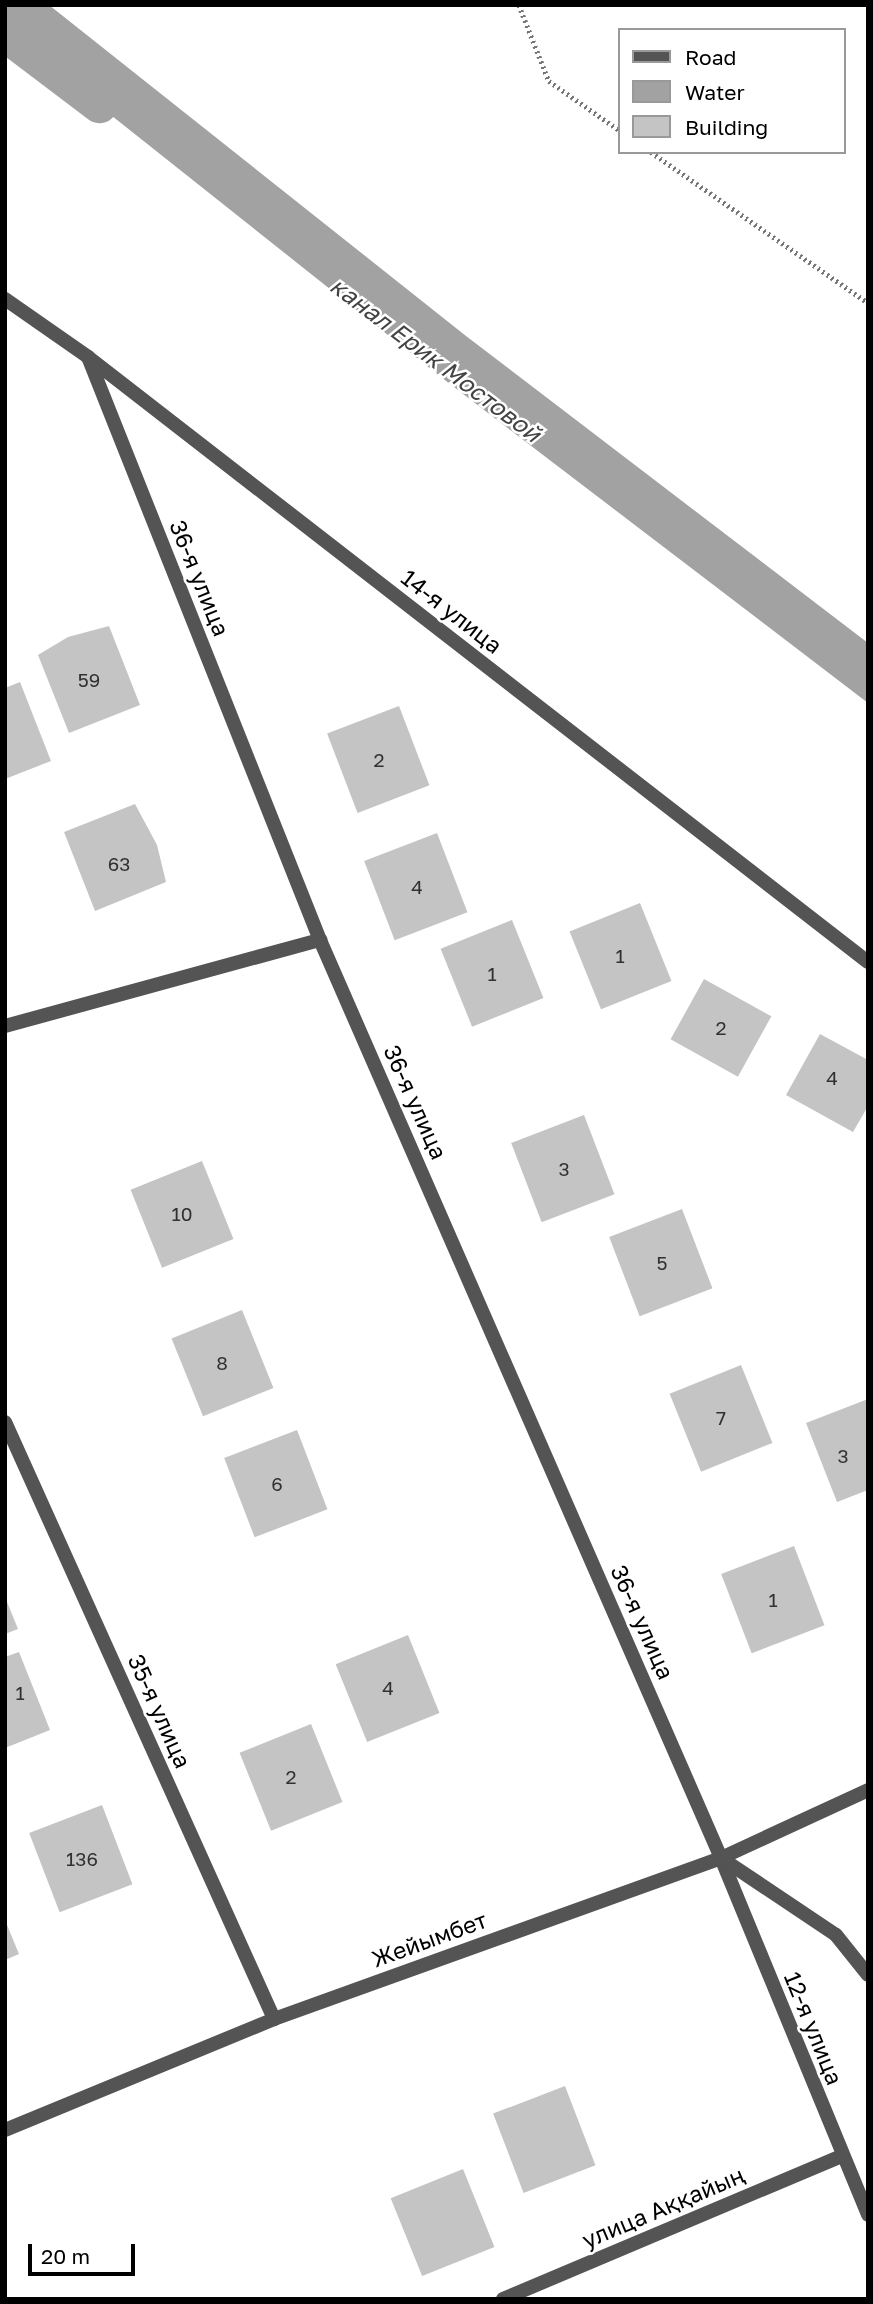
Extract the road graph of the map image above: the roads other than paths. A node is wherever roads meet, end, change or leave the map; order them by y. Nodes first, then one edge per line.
1 (5, 299) edge
2 (88, 357) junction
3 (320, 940) junction
4 (868, 962) edge
5 (5, 1026) edge
6 (5, 1422) edge
7 (868, 1790) edge
8 (721, 1858) junction
9 (868, 1975) edge
10 (274, 2019) junction
11 (5, 2130) edge
12 (841, 2156) junction
13 (868, 2215) edge
14 (503, 2299) edge

1 - 2 street, 14-я улица
2 - 3 street, 36-я улица
2 - 4 street, 14-я улица
3 - 5 street
3 - 8 street, 36-я улица
6 - 10 street, 35-я улица
7 - 8 street, Жейымбет
8 - 9 street
8 - 10 street, Жейымбет
8 - 12 street, 12-я улица
10 - 11 street, Жейымбет
12 - 13 street, 12-я улица
12 - 14 street, улица Аққайың

